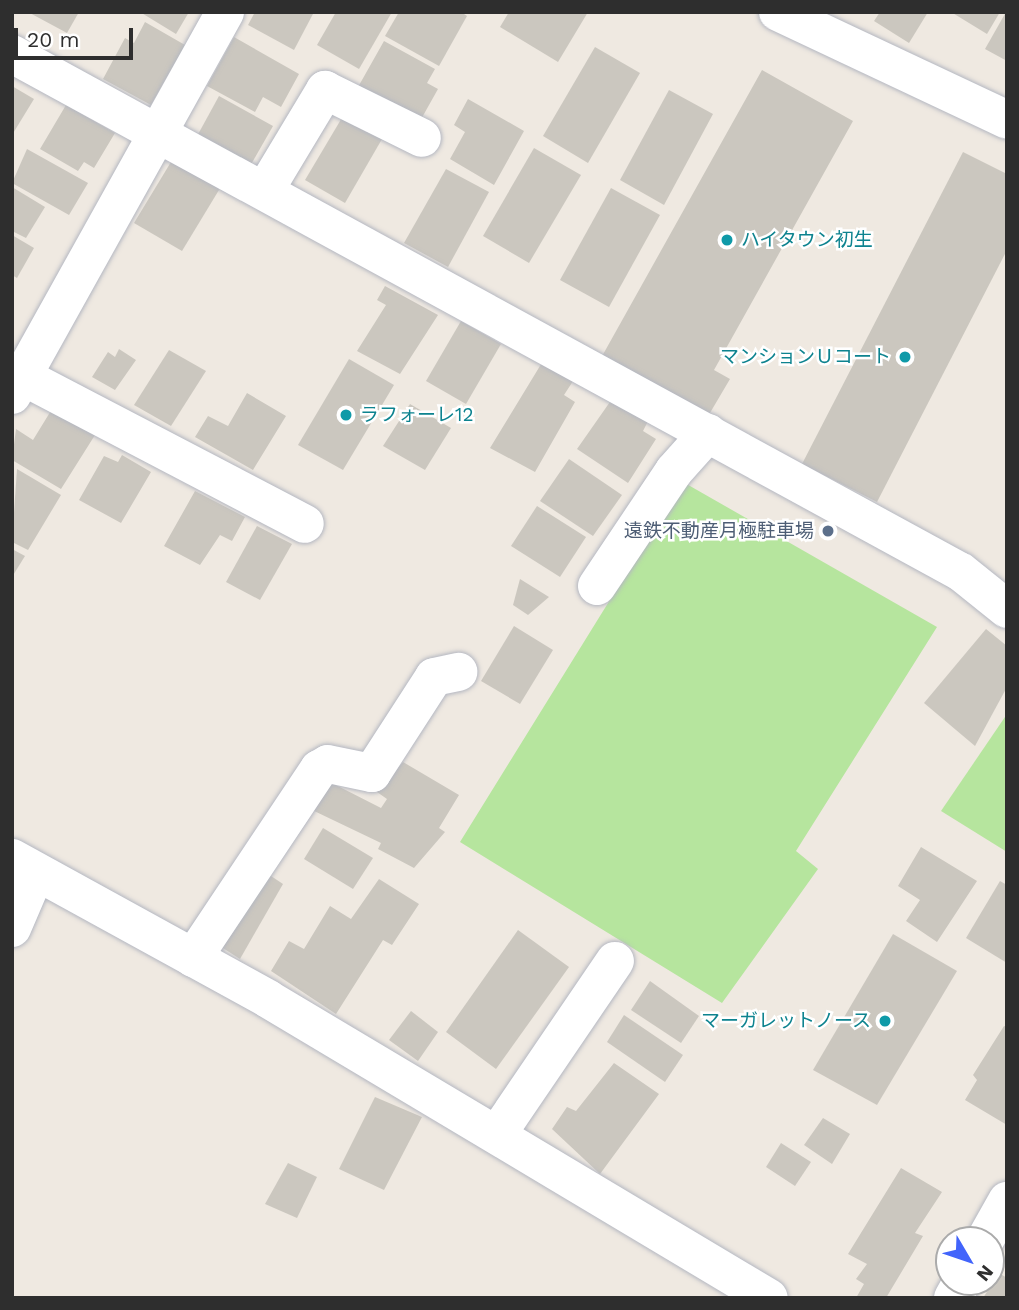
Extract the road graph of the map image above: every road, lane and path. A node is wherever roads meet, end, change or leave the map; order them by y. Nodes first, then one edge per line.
1 (225, 12) edge
2 (778, 12) edge
3 (12, 54) edge
4 (1007, 120) edge
5 (158, 131) junction
6 (422, 138) dead end
7 (265, 190) junction
8 (17, 385) edge
9 (708, 433) junction
10 (305, 524) dead end
11 (597, 586) dead end
12 (1007, 609) edge
13 (458, 672) dead end
14 (24, 865) edge
15 (12, 928) edge
16 (193, 958) junction
17 (615, 961) dead end
18 (498, 1133) junction
19 (1007, 1201) edge
20 (993, 1226) edge
21 (769, 1298) edge

1 - 5 street
2 - 4 street
3 - 5 street
5 - 7 street
5 - 8 street
6 - 7 street
7 - 9 street
8 - 10 street
9 - 11 street
9 - 12 street
13 - 16 street
14 - 15 street
14 - 16 street
16 - 18 street
17 - 18 street
18 - 21 street
19 - 20 street

